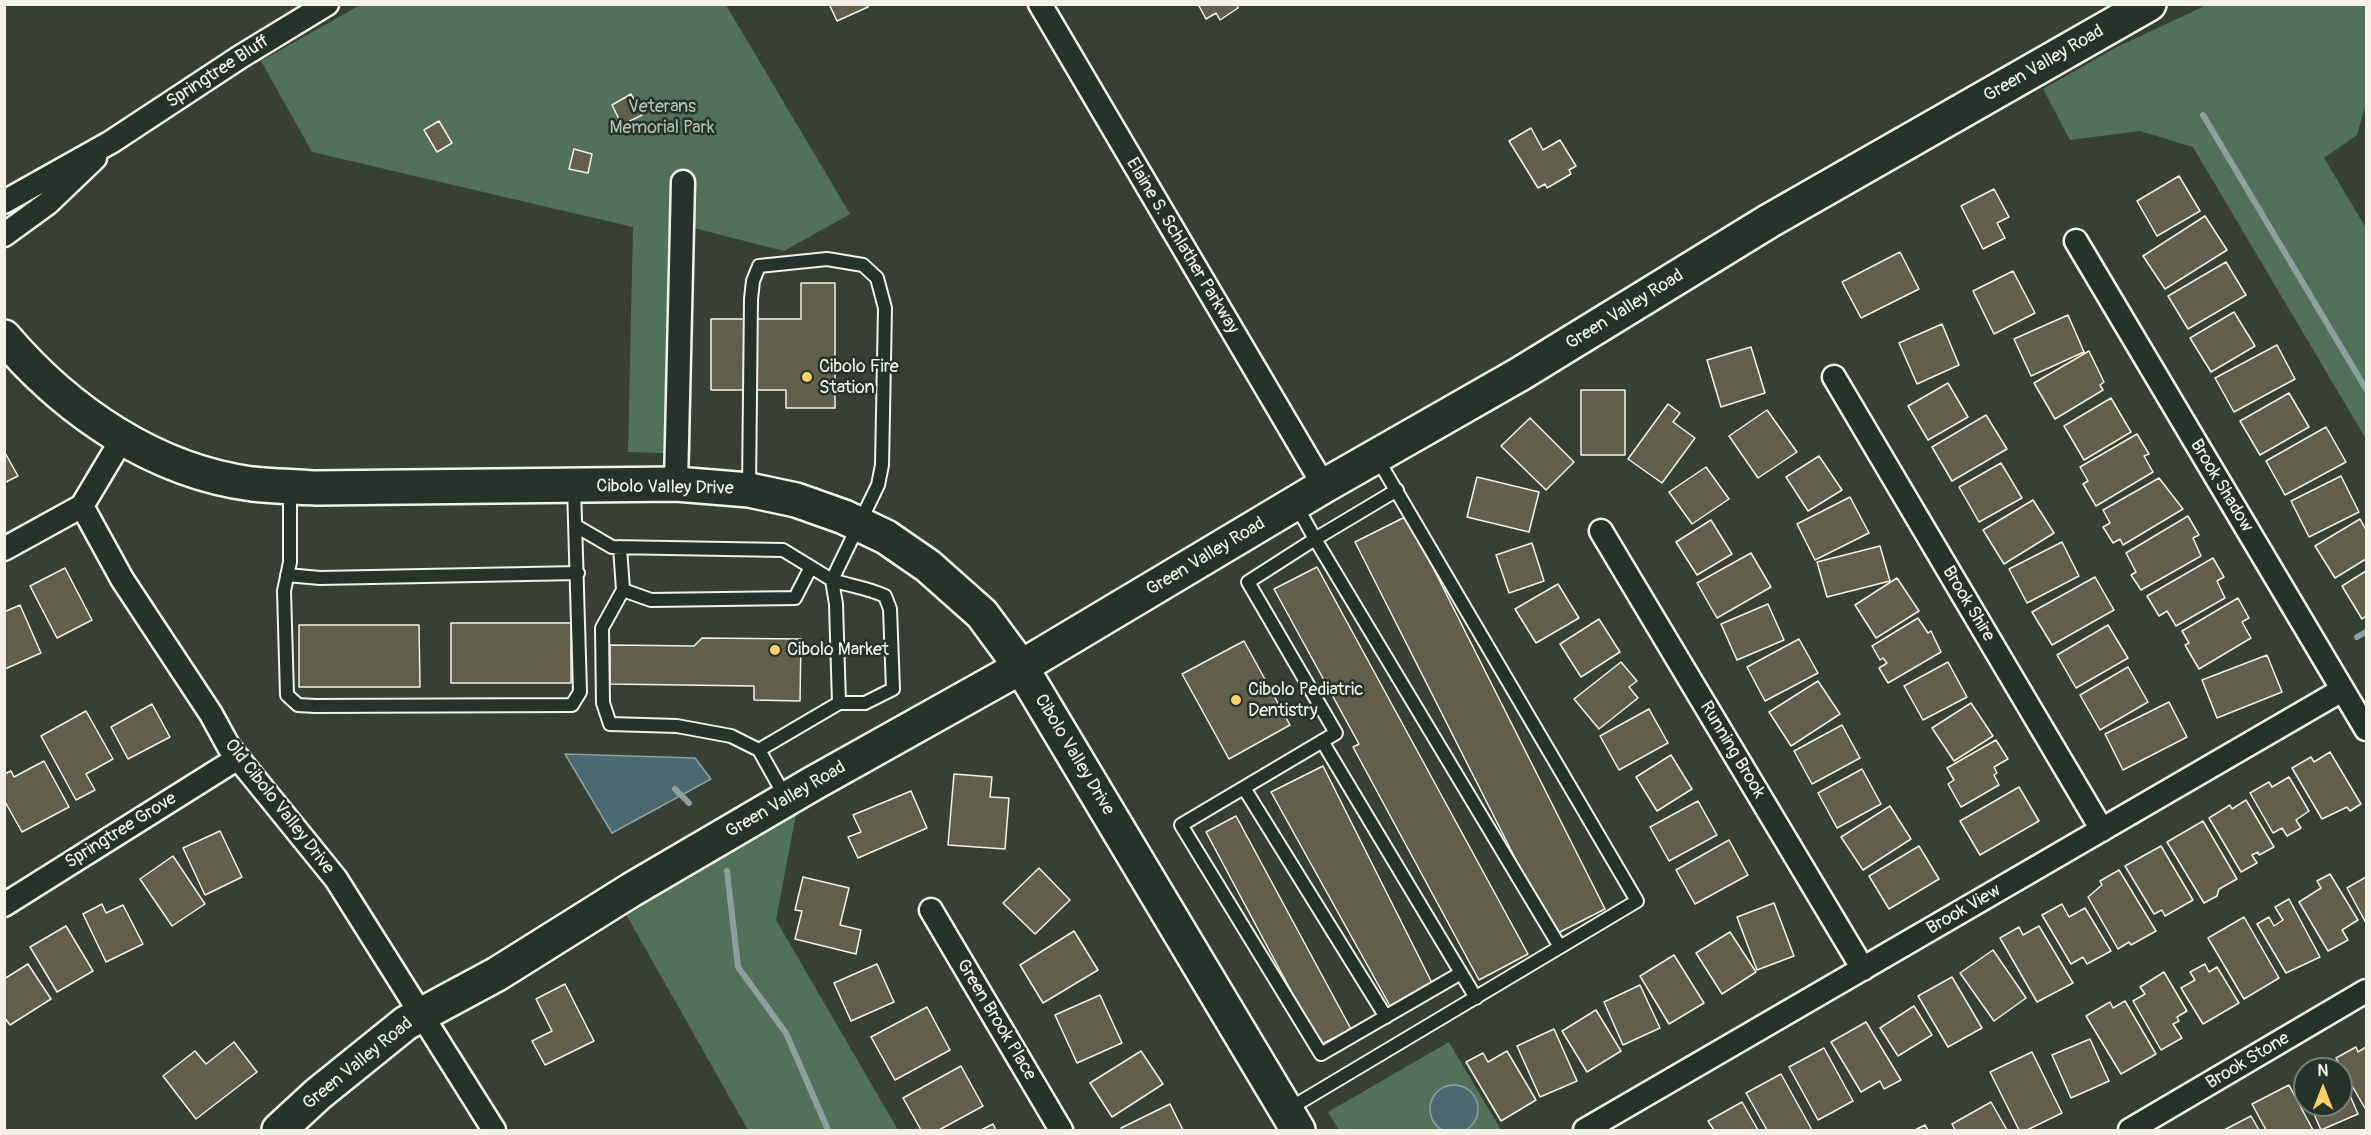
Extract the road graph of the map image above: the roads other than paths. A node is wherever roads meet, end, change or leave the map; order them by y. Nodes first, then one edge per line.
1 (327, 4) edge
2 (1040, 4) edge
3 (2149, 4) edge
4 (111, 142) junction
5 (683, 182) dead end
6 (4, 202) edge
7 (4, 236) edge
8 (2076, 241) dead end
9 (4, 337) edge
10 (1834, 377) dead end
11 (122, 439) junction
12 (1377, 456) junction
13 (676, 484) junction
14 (290, 486) junction
15 (1324, 486) junction
16 (574, 487) junction
17 (749, 490) junction
18 (1397, 490) junction
19 (1295, 503) junction
20 (82, 506) junction
21 (858, 524) junction
22 (576, 526) junction
23 (1601, 531) dead end
24 (1315, 539) junction
25 (620, 547) junction
26 (4, 549) edge
27 (811, 567) junction
28 (578, 573) junction
29 (287, 575) junction
30 (832, 580) junction
31 (623, 590) junction
32 (1021, 667) junction
33 (2342, 690) junction
34 (839, 703) junction
35 (2367, 729) edge
36 (1322, 741) junction
37 (759, 750) junction
38 (238, 758) junction
39 (1244, 788) junction
40 (787, 799) junction
41 (2102, 830) junction
42 (4, 905) edge
43 (931, 910) dead end
44 (1560, 947) junction
45 (1863, 969) junction
46 (1461, 973) junction
47 (2367, 991) edge
48 (1476, 998) junction
49 (420, 1015) junction
50 (1386, 1017) junction
51 (1292, 1121) edge
52 (279, 1131) edge
53 (494, 1131) edge
54 (1061, 1131) edge
55 (1585, 1131) edge
56 (2130, 1131) edge

1 - 4 street, Springtree Bluff
2 - 15 street, Elaine S. Schlather Parkway
3 - 12 street, Green Valley Road
4 - 6 street, Springtree Bluff
4 - 7 street, Springtree Bluff
5 - 13 street
8 - 33 street, Brook Shadow
9 - 11 street, Cibolo Valley Drive
10 - 41 street, Brook Shire
11 - 14 street, Cibolo Valley Drive
11 - 20 street
12 - 15 street, Green Valley Road
12 - 18 lane
13 - 16 street, Cibolo Valley Drive
13 - 17 street, Cibolo Valley Drive
14 - 16 street, Cibolo Valley Drive
14 - 29 lane
15 - 19 street, Green Valley Road
16 - 22 lane
17 - 21 street, Cibolo Valley Drive
17 - 21 lane
18 - 24 lane
18 - 44 lane
19 - 24 lane
19 - 32 street, Green Valley Road
20 - 26 street
20 - 38 street, Old Cibolo Valley Drive
21 - 30 lane
21 - 32 street, Cibolo Valley Drive
22 - 25 lane
22 - 28 lane
23 - 45 street, Running Brook
24 - 36 lane
24 - 44 lane
25 - 27 lane
25 - 31 lane
27 - 30 lane
27 - 31 lane
28 - 29 lane
28 - 29 lane
30 - 34 lane
30 - 34 lane
31 - 37 lane
32 - 40 street, Green Valley Road
32 - 51 street, Cibolo Valley Drive
33 - 35 street, Brook Shadow
33 - 41 street, Brook View
34 - 37 lane
36 - 39 lane
36 - 46 lane
37 - 40 lane
38 - 42 street, Springtree Grove
38 - 49 street, Old Cibolo Valley Drive
39 - 50 lane
39 - 50 lane
40 - 49 street, Green Valley Road
41 - 45 street, Brook View
43 - 54 street, Green Brook Place
44 - 48 lane
45 - 55 street, Brook View
46 - 48 lane
46 - 50 lane
47 - 56 street, Brook Stone
48 - 51 lane
49 - 52 street, Green Valley Road
49 - 53 street, Old Cibolo Valley Drive

